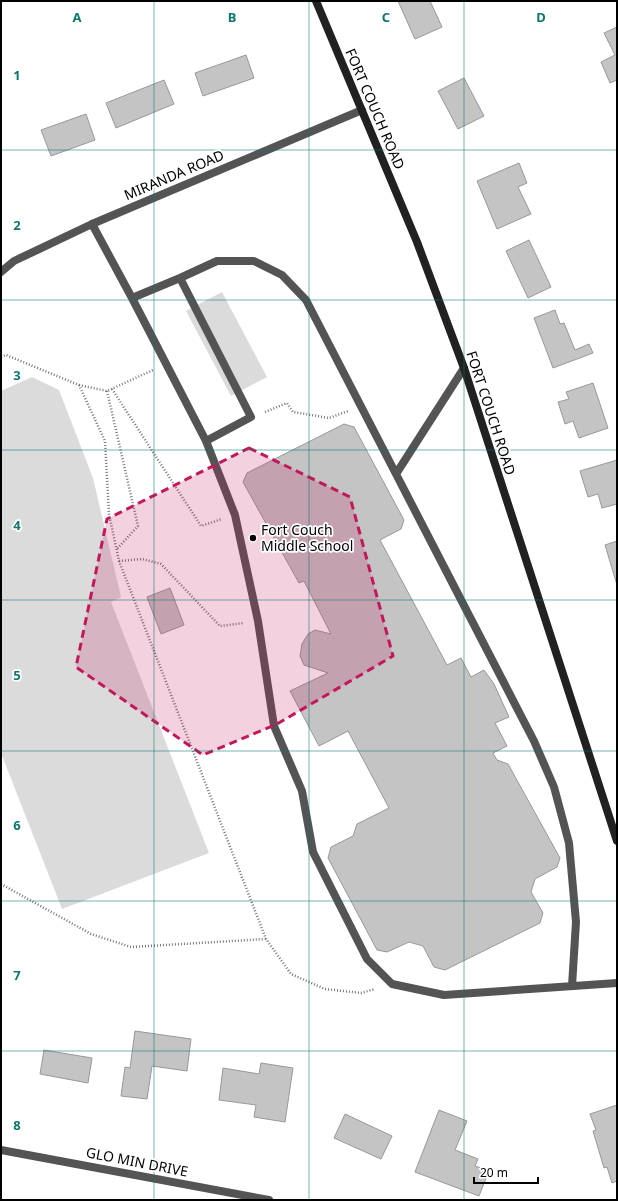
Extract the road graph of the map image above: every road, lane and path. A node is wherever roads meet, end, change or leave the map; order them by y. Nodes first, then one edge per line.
1 (316, 1) edge
2 (362, 110) junction
3 (92, 224) junction
4 (1, 272) edge
5 (180, 278) junction
6 (132, 298) junction
7 (1, 357) edge
8 (166, 364) junction
9 (464, 368) junction
10 (79, 385) junction
11 (112, 389) junction
12 (107, 391) junction
13 (350, 410) dead end
14 (251, 417) junction
15 (206, 441) junction
16 (396, 474) junction
17 (235, 515) junction
18 (116, 550) junction
19 (118, 561) junction
20 (258, 621) junction
21 (613, 817) edge
22 (617, 842) edge
23 (1, 884) edge
24 (266, 939) junction
25 (617, 983) edge
26 (392, 984) junction
27 (572, 986) junction
28 (1, 1150) edge
29 (269, 1200) edge

1 - 2 street, FORT COUCH ROAD
2 - 3 street, MIRANDA ROAD
2 - 9 street, FORT COUCH ROAD
3 - 4 street, MIRANDA ROAD
3 - 6 street
5 - 6 street
5 - 14 street
5 - 16 street
6 - 8 street
7 - 10 path
8 - 11 path
8 - 15 street
9 - 16 street
9 - 21 street, FORT COUCH ROAD
10 - 12 path
10 - 18 path
11 - 12 path
11 - 17 path
12 - 18 path
13 - 14 path
14 - 15 street
15 - 17 street
16 - 27 street
17 - 20 street
18 - 19 path
19 - 20 path
19 - 24 path
20 - 26 street
21 - 22 street, FORT COUCH ROAD
23 - 24 path
24 - 26 path
25 - 27 street
26 - 27 street
28 - 29 street, GLO MIN DRIVE

